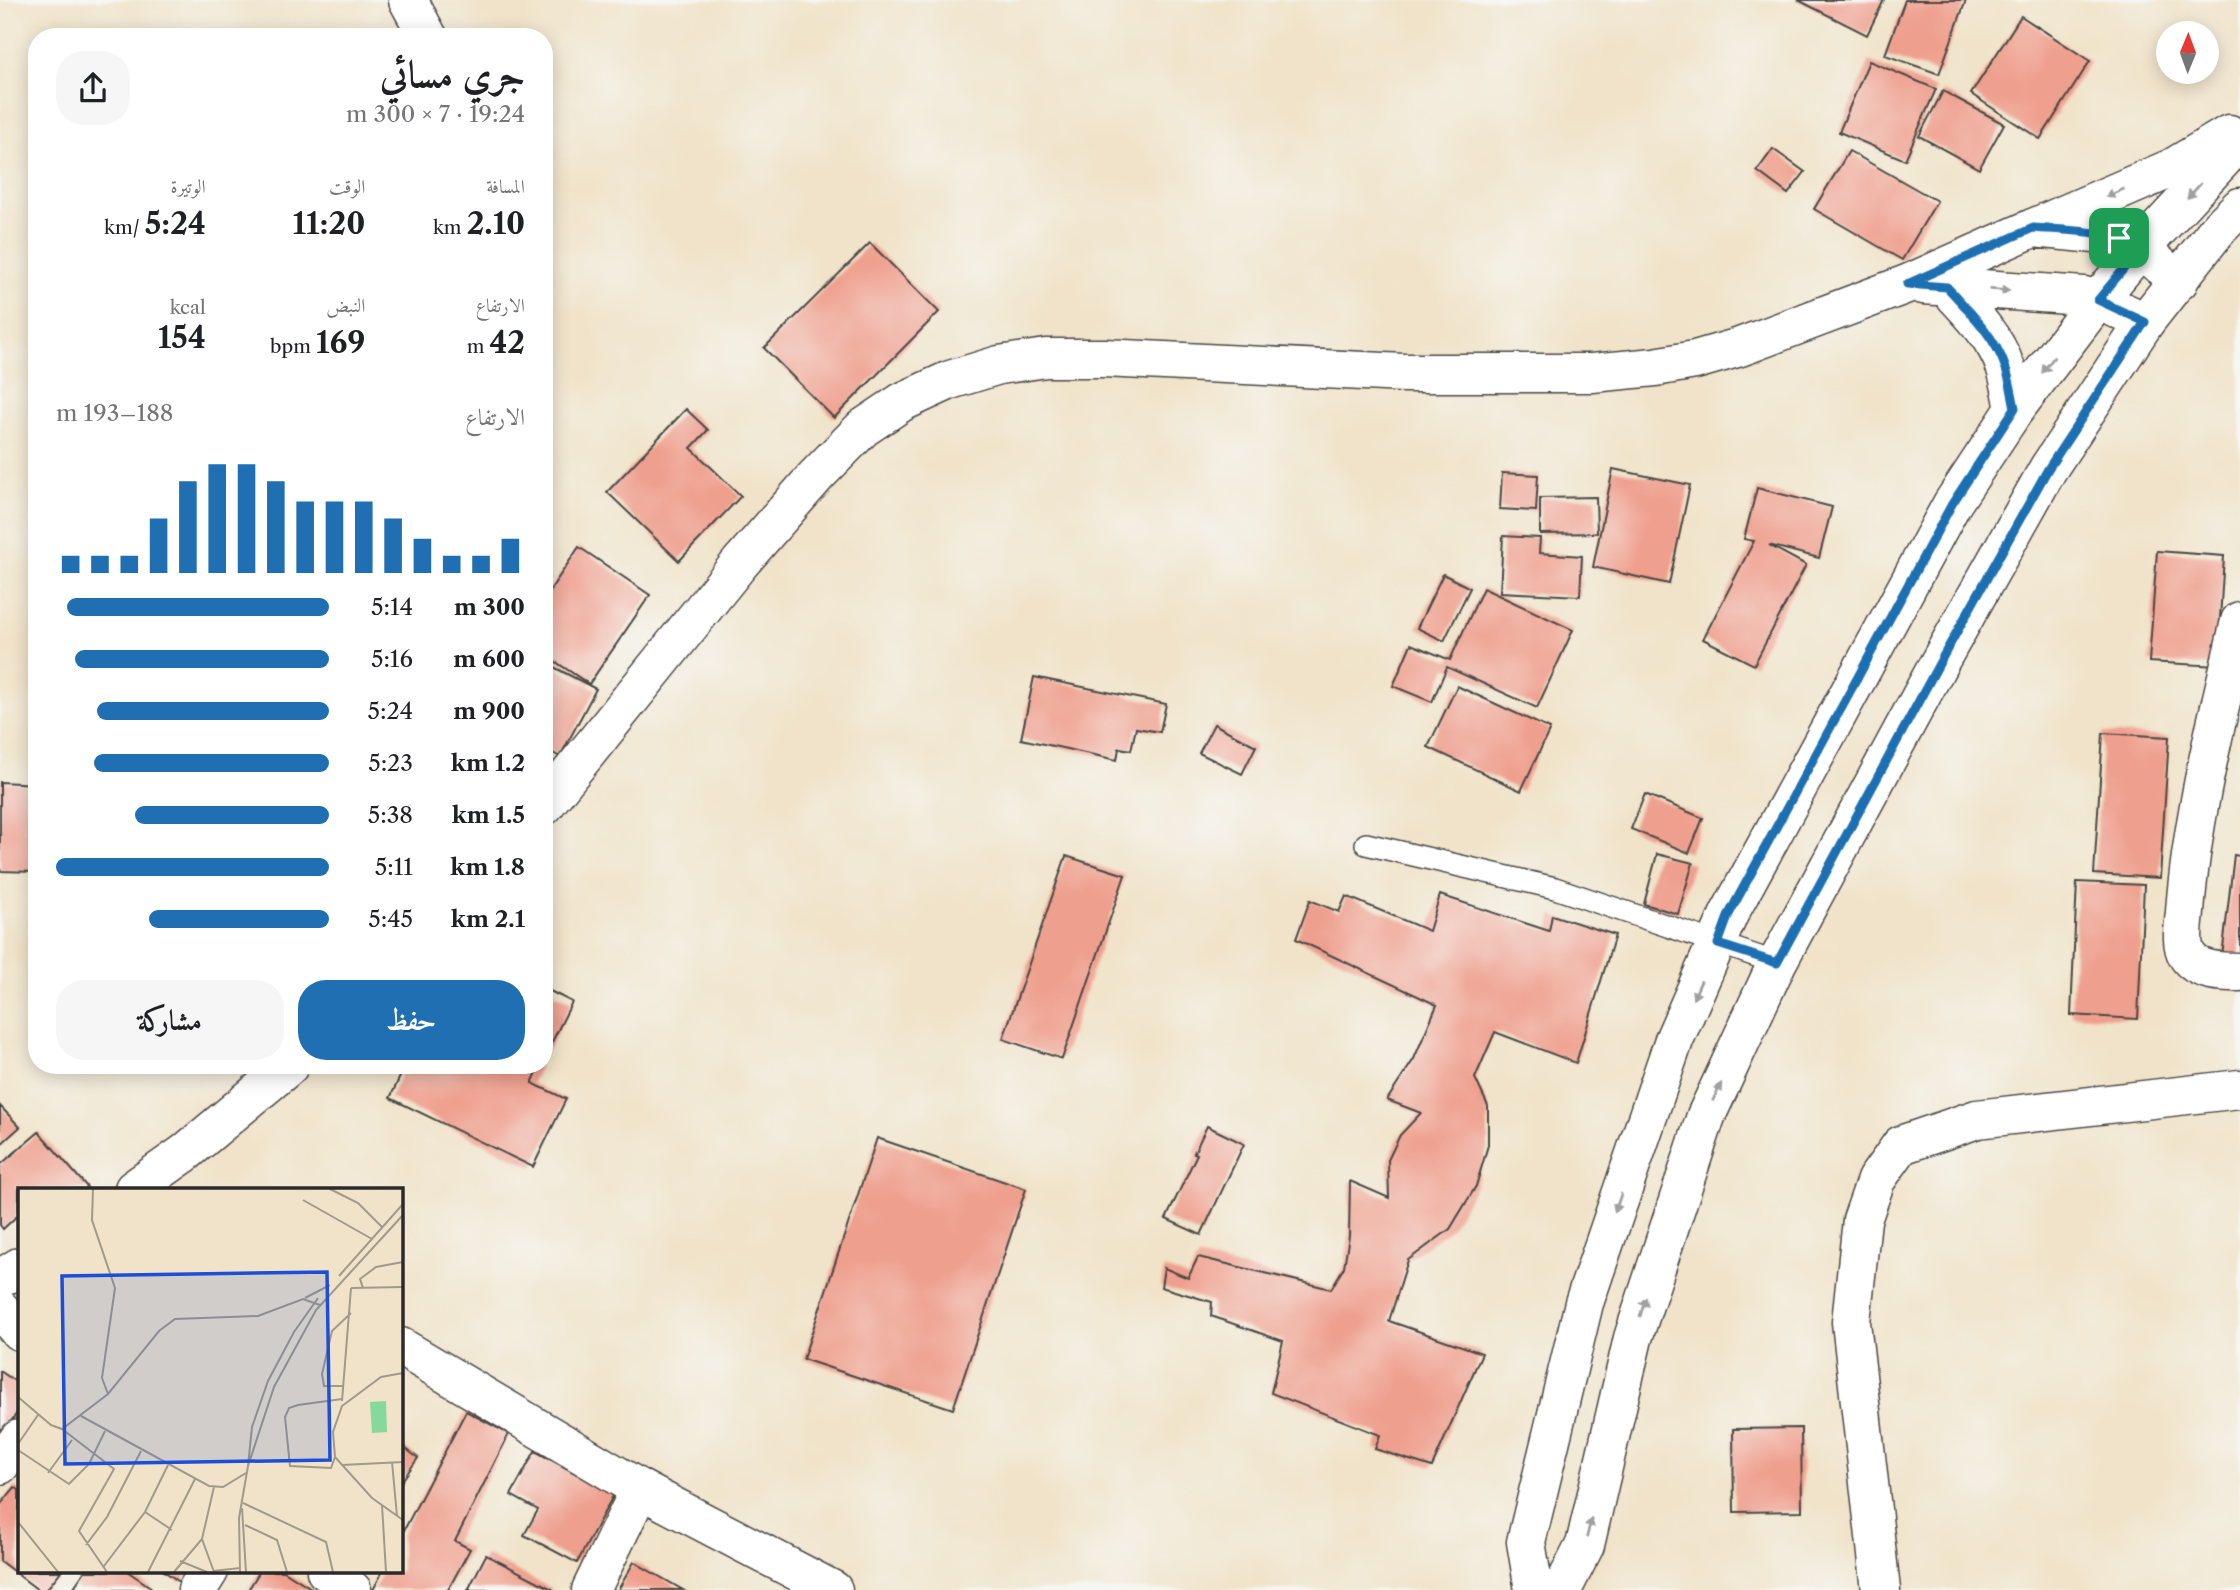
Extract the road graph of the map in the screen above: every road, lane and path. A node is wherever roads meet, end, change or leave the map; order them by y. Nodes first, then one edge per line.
1 (408, 0) edge
2 (423, 28) edge
3 (2240, 127) edge
4 (2240, 141) edge
5 (2233, 219) edge
6 (2033, 228) junction
7 (2140, 249) junction
8 (2179, 281) junction
9 (1907, 284) junction
10 (1947, 287) junction
11 (2098, 300) junction
12 (2145, 322) junction
13 (2015, 408) junction
14 (2240, 621) edge
15 (553, 795) edge
16 (1366, 844) dead end
17 (1718, 944) junction
18 (1777, 963) junction
19 (2240, 972) edge
20 (279, 1074) edge
21 (2240, 1089) edge
22 (140, 1188) edge
23 (18, 1268) edge
24 (0, 1279) edge
25 (0, 1309) edge
26 (18, 1330) edge
27 (402, 1348) edge
28 (18, 1440) edge
29 (0, 1465) edge
30 (640, 1489) junction
31 (208, 1572) edge
32 (327, 1572) edge
33 (197, 1590) edge
34 (352, 1590) edge
35 (591, 1590) edge
36 (833, 1590) edge
37 (1534, 1590) edge
38 (1562, 1590) edge
39 (1881, 1590) edge

1 - 2 main road
3 -> 6 main road
4 -> 7 main road
5 - 8 main road
6 - 7 main road
6 - 9 main road
7 - 8 main road
7 - 11 main road
8 - 12 main road
9 - 10 main road
9 - 15 main road
10 -> 11 main road
10 - 13 main road
11 - 12 main road
11 -> 13 main road
12 - 18 main road
13 - 17 main road
14 - 19 main road
16 - 17 lane
17 - 18 lane
17 -> 37 main road
38 -> 18 main road
20 - 22 main road
21 - 39 main road
23 - 24 main road
25 - 26 main road
27 - 30 main road
28 - 29 main road
30 - 35 main road
30 - 36 main road
31 - 33 main road
32 - 34 main road

